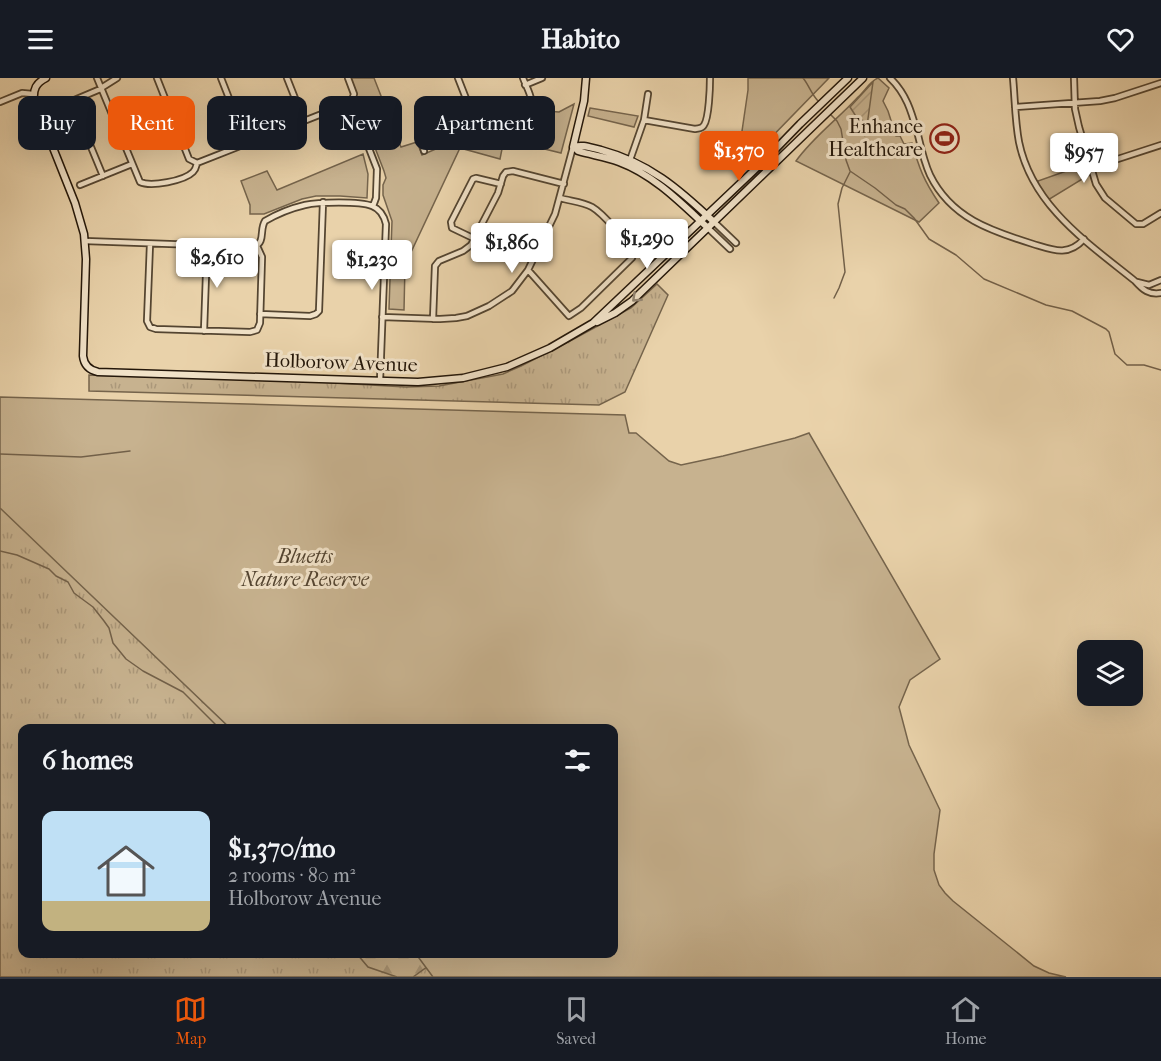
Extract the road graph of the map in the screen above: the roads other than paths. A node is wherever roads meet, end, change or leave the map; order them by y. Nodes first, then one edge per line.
1 (46, 78) edge
2 (97, 78) edge
3 (117, 78) edge
4 (157, 78) edge
5 (221, 78) edge
6 (286, 78) edge
7 (348, 78) edge
8 (458, 78) edge
9 (523, 78) edge
10 (542, 78) edge
11 (586, 78) edge
12 (710, 78) edge
13 (848, 78) edge
14 (890, 78) edge
15 (1014, 78) edge
16 (1074, 78) edge
17 (861, 80) edge
18 (1161, 82) edge
19 (525, 85) junction
20 (101, 88) junction
21 (33, 94) junction
22 (648, 94) dead end
23 (83, 96) edge
24 (228, 96) edge
25 (294, 96) edge
26 (353, 96) edge
27 (465, 96) edge
28 (529, 96) edge
29 (0, 102) edge
30 (1075, 103) junction
31 (1015, 107) junction
32 (644, 120) junction
33 (1161, 145) edge
34 (573, 147) joint
35 (92, 150) edge
36 (231, 150) edge
37 (370, 150) edge
38 (630, 160) junction
39 (197, 163) junction
40 (132, 164) junction
41 (1090, 168) junction
42 (103, 176) junction
43 (501, 184) junction
44 (564, 184) junction
45 (81, 185) dead end
46 (560, 198) junction
47 (323, 202) junction
48 (373, 206) junction
49 (1161, 213) edge
50 (707, 214) junction
51 (700, 220) junction
52 (714, 222) junction
53 (708, 228) junction
54 (475, 239) junction
55 (1084, 239) junction
56 (85, 241) junction
57 (736, 243) dead end
58 (150, 244) junction
59 (207, 246) junction
60 (257, 246) junction
61 (730, 249) dead end
62 (528, 270) junction
63 (1135, 281) junction
64 (1158, 282) edge
65 (1160, 293) edge
66 (260, 314) junction
67 (382, 317) junction
68 (433, 319) junction
69 (593, 323) junction
70 (204, 331) junction
71 (380, 381) junction

1 - 21 main road
2 - 20 street
3 - 20 street
4 - 39 street
5 - 24 street
6 - 25 street
7 - 26 street
8 - 27 street
9 - 19 street
10 - 19 street
11 - 34 main road
12 - 32 street
13 - 50 main road, Holborow Avenue
14 - 55 street
15 - 31 street
16 - 30 street
17 - 52 main road, Holborow Avenue
18 - 30 street
19 - 28 street
20 - 23 street
20 - 40 street
21 - 29 street
21 - 56 main road
22 - 32 street
30 - 31 street
30 - 41 street
31 - 55 street
32 - 38 street
33 - 41 street
34 - 44 street
35 - 42 street
36 - 39 street
37 - 48 street
38 - 50 main road
38 - 51 main road
39 - 40 street
40 - 42 street
41 - 49 street
42 - 45 street
43 - 44 street
43 - 54 street
43 - 54 street
44 - 46 street
46 - 62 street
46 - 62 street
47 - 48 street
47 - 60 street
47 - 66 street
48 - 67 street
50 - 51 main road, Holborow Avenue
50 - 52 main road
51 - 53 main road
51 - 69 main road, Holborow Avenue
52 - 53 main road, Holborow Avenue
52 - 57 street
53 - 61 street
53 -> 69 main road, Holborow Avenue
54 - 68 street
55 - 63 street
56 - 58 street
56 - 71 main road, Holborow Avenue
58 - 59 street
58 - 70 street
59 - 60 street
59 - 70 street
60 - 66 street
62 - 68 street
63 - 64 street
63 - 65 street
64 - 65 street
66 - 70 street
67 - 68 street
67 - 71 street
69 - 71 main road, Holborow Avenue

